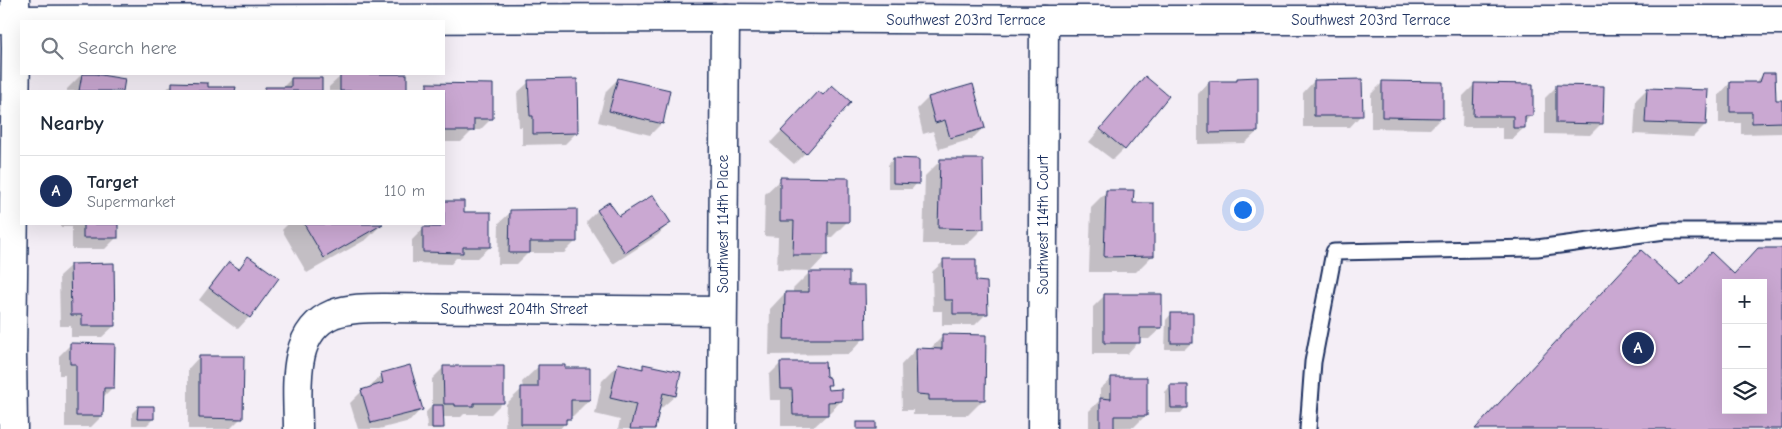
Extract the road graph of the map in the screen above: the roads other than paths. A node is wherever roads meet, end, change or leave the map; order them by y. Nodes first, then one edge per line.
1 (302, 9) edge
2 (587, 9) edge
3 (1165, 10) edge
4 (10, 13) edge
5 (725, 18) junction
6 (1044, 20) junction
7 (1782, 20) edge
8 (1782, 231) edge
9 (722, 311) junction
10 (13, 429) edge
11 (298, 429) edge
12 (722, 429) edge
13 (1042, 429) edge
14 (1308, 429) edge

1 - 2 street, Southwest 203rd Terrace
1 - 4 street, Southwest 203rd Terrace
2 - 5 street, Southwest 203rd Terrace
3 - 6 street, Southwest 203rd Terrace
3 - 7 street, Southwest 203rd Terrace
4 - 10 street
5 - 6 street, Southwest 203rd Terrace
5 - 9 street, Southwest 114th Place
6 - 13 street, Southwest 114th Court
8 - 14 lane
9 - 11 street, Southwest 204th Street
9 - 12 street, Southwest 114th Place

